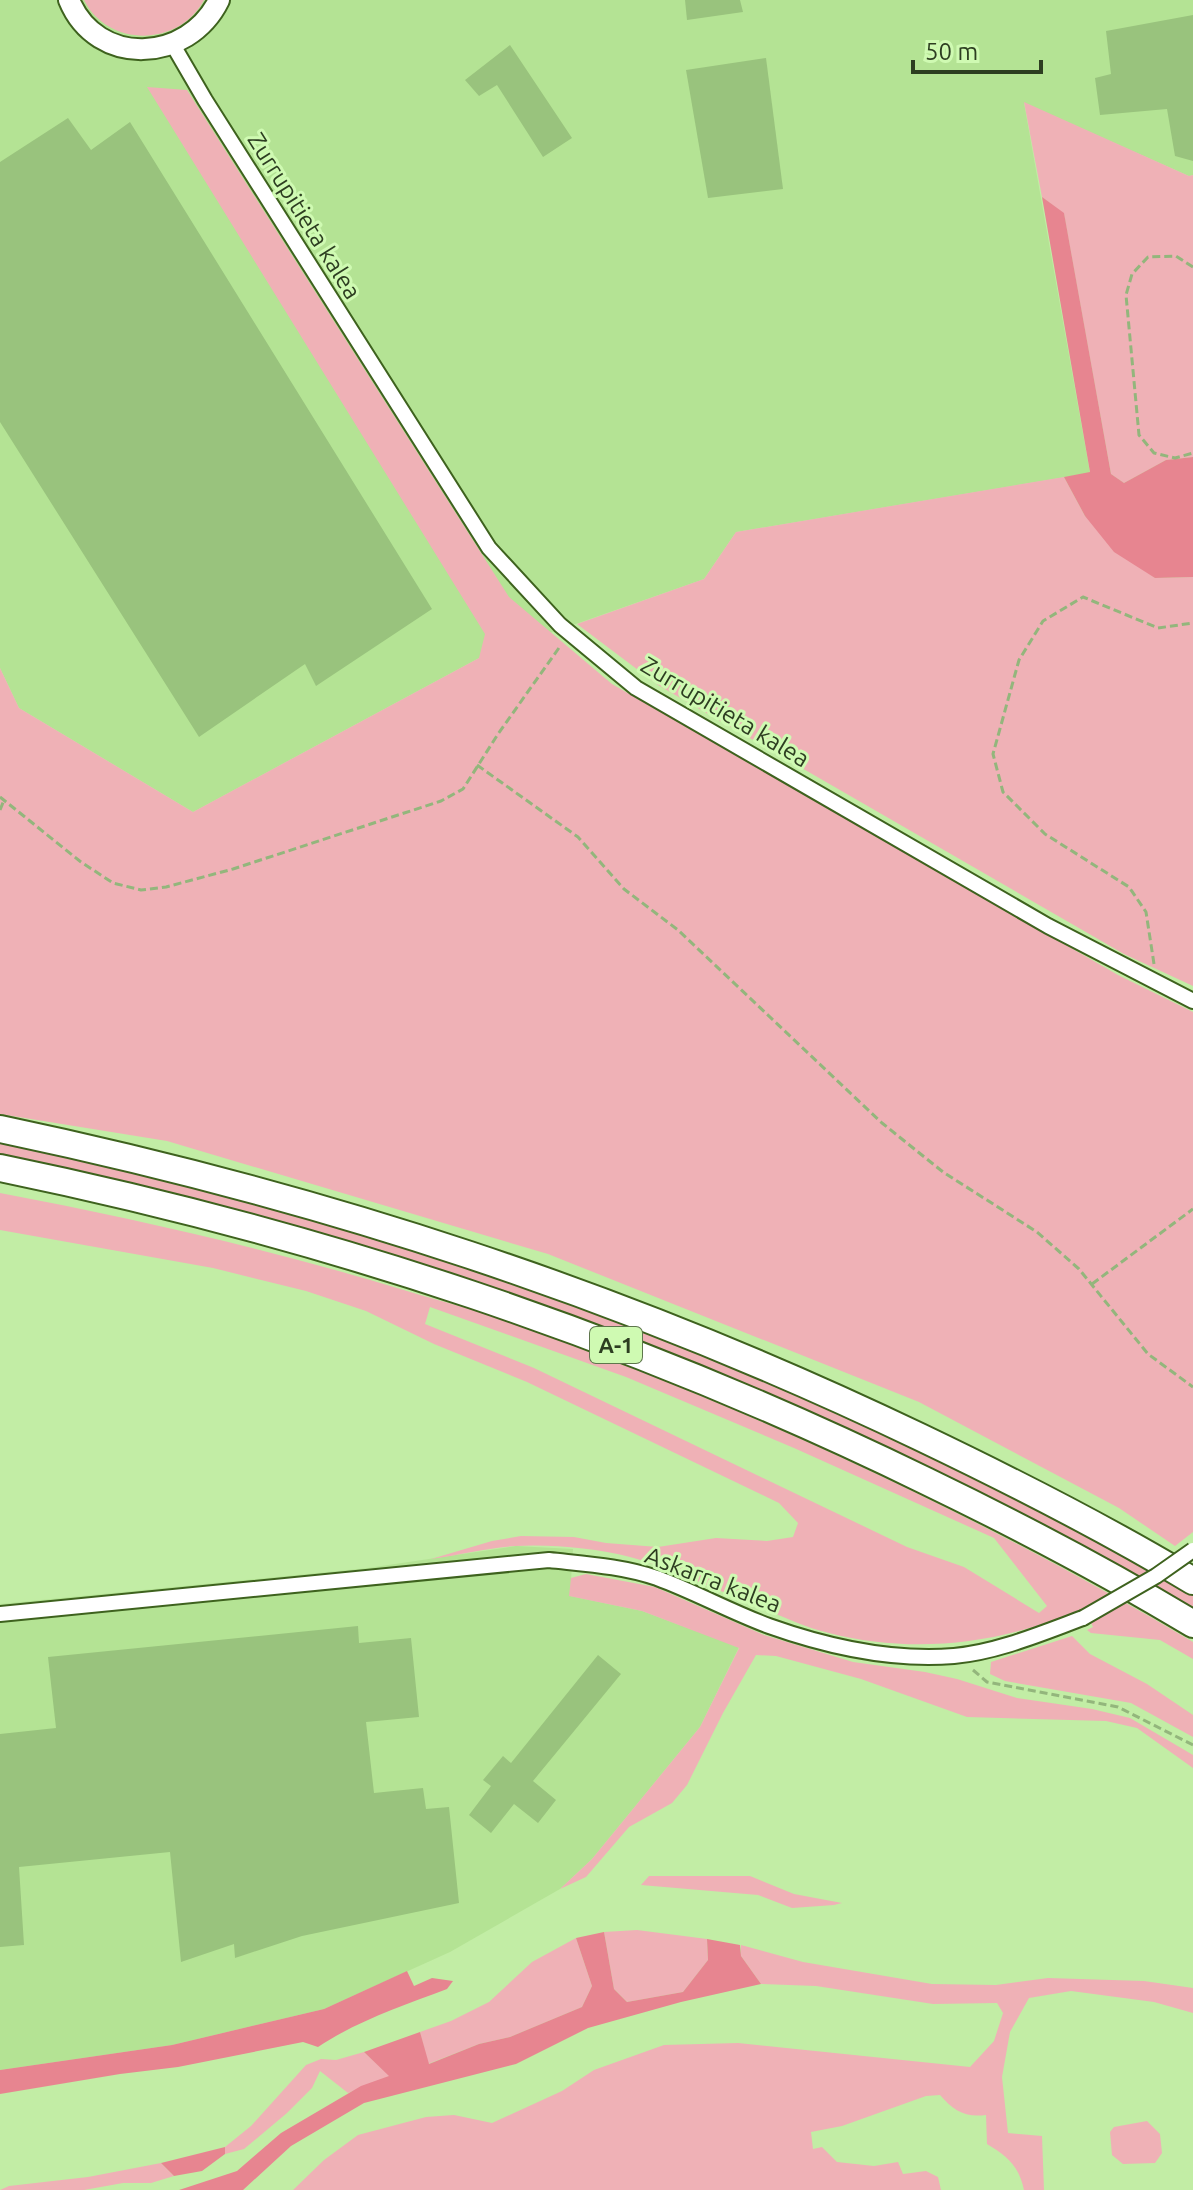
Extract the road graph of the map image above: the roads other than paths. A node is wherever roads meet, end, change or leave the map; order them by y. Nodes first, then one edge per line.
1 (69, 0) edge
2 (219, 0) edge
3 (173, 45) junction
4 (1193, 1001) edge
5 (0, 1129) edge
6 (0, 1168) edge
7 (1193, 1550) edge
8 (1193, 1581) edge
9 (0, 1614) edge
10 (1193, 1624) edge

1 - 3 street
2 - 3 street
3 - 4 street, Zurrupitieta kalea
5 - 8 highway, A-1
6 - 10 highway, A-1
7 - 9 street, Askarra kalea, bridge

